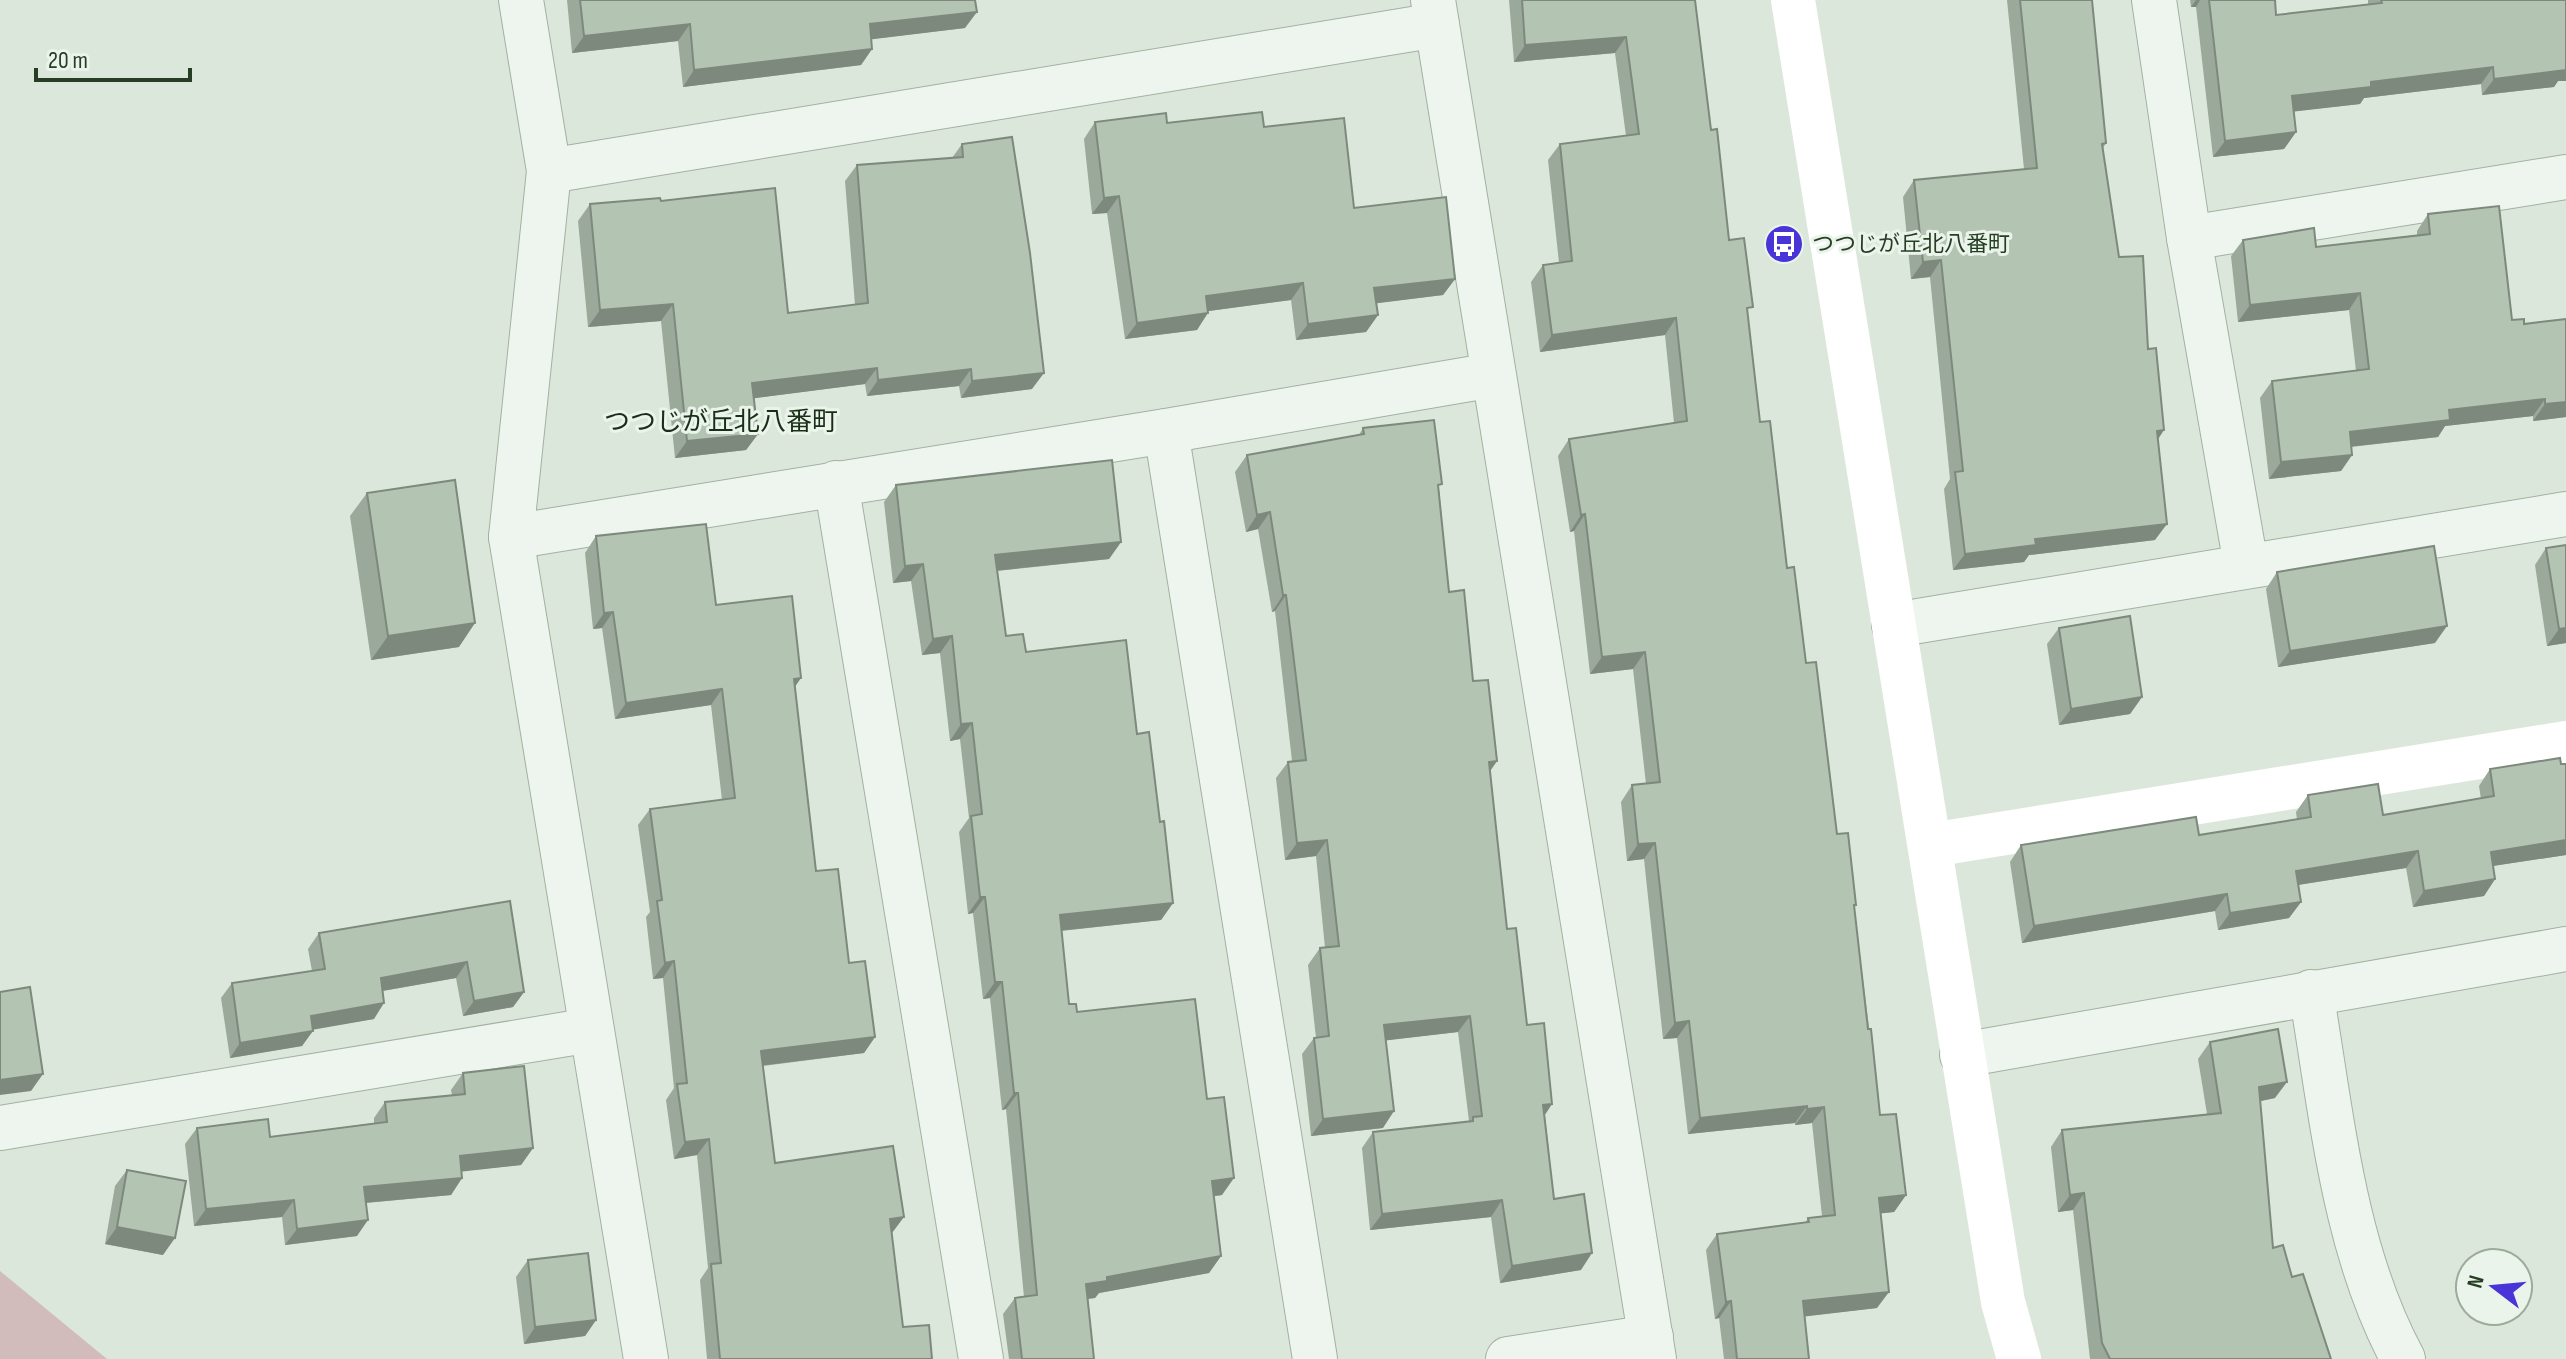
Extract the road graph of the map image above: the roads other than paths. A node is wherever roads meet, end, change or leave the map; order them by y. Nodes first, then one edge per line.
1 (521, 0) edge
2 (1793, 0) edge
3 (2154, 0) edge
4 (1435, 13) edge
5 (549, 171) junction
6 (2566, 177) edge
7 (2189, 238) junction
8 (1493, 375) junction
9 (1166, 431) junction
10 (836, 483) junction
11 (2566, 514) edge
12 (511, 537) junction
13 (2246, 565) junction
14 (1894, 625) junction
15 (2566, 743) edge
16 (1931, 845) junction
17 (2566, 949) edge
18 (2311, 992) junction
19 (591, 1030) junction
20 (1962, 1055) junction
21 (0, 1128) edge
22 (1652, 1348) edge
23 (646, 1359) edge
24 (981, 1359) edge
25 (1315, 1359) edge
26 (1508, 1359) edge
27 (2019, 1359) edge
28 (2403, 1359) edge

1 - 5 street
2 - 14 street
3 - 7 street
4 - 5 street
4 - 8 street
5 - 12 street
6 - 7 street
7 - 13 street
8 - 9 street
8 - 22 street
9 - 10 street
9 - 25 street
10 - 12 street
10 - 24 street
11 - 13 street
12 - 19 street
13 - 14 street
14 - 16 street
15 - 16 street
16 - 20 street
17 - 18 street
18 - 20 street
18 - 28 street
19 - 21 street
19 - 23 street
20 - 27 street
22 - 26 street

